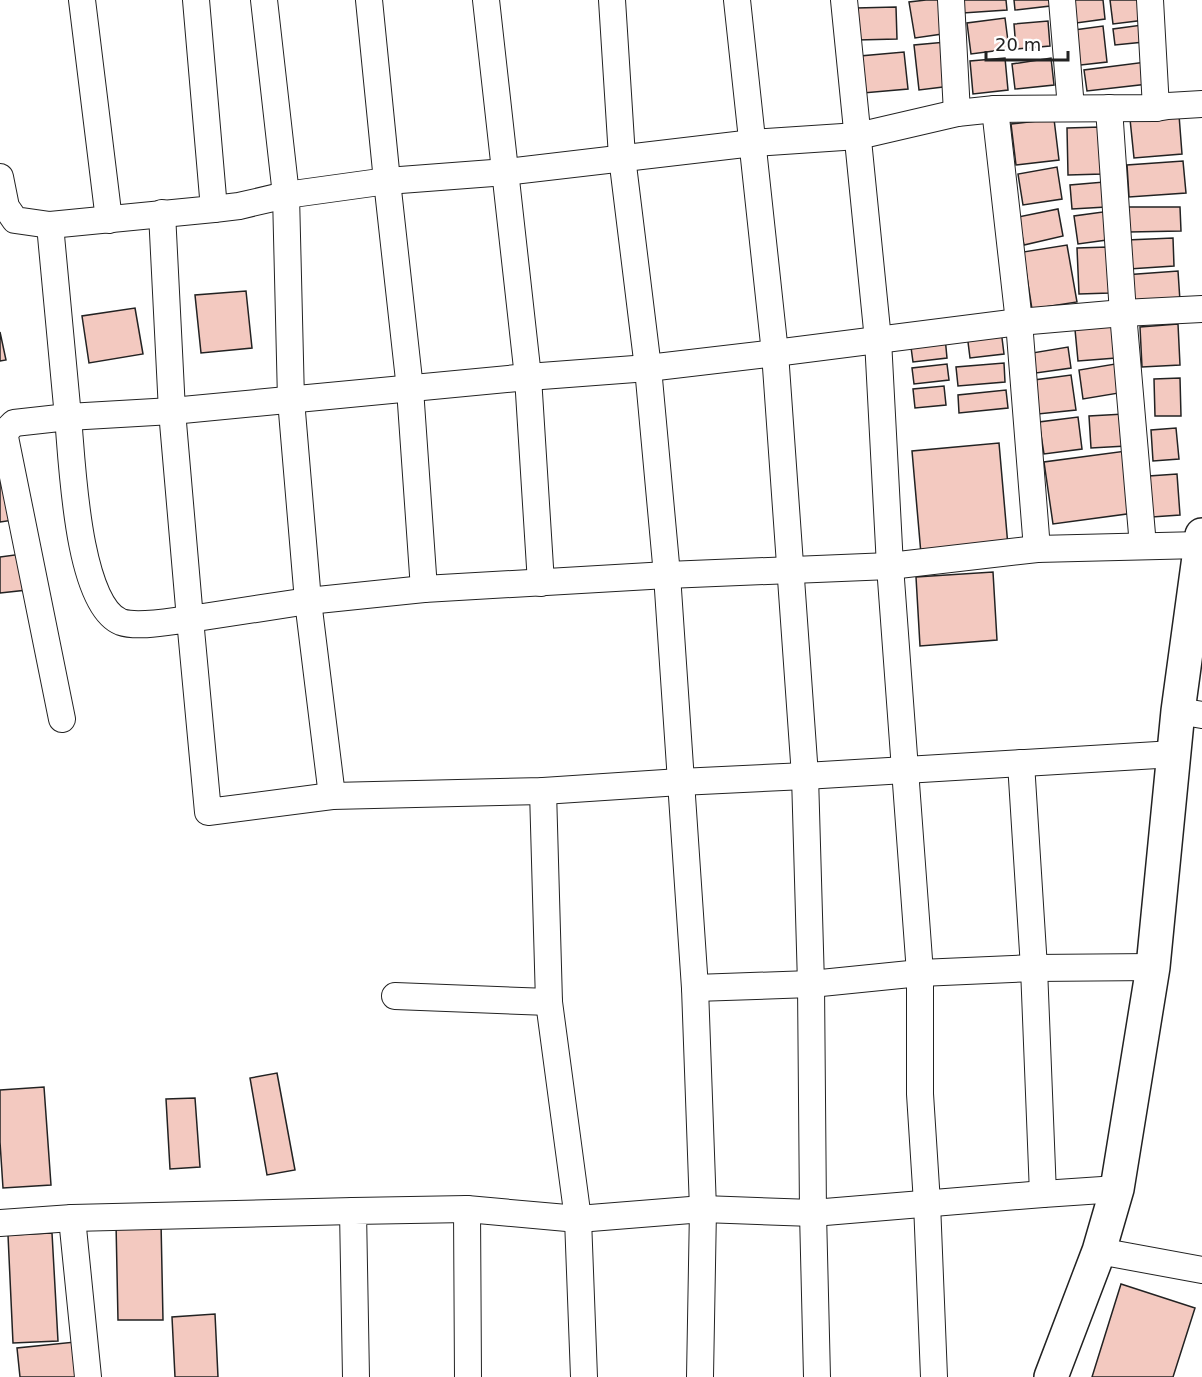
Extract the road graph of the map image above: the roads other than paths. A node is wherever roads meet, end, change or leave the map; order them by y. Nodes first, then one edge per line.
1 (82, 0) edge
2 (196, 0) edge
3 (264, 0) edge
4 (369, 0) edge
5 (486, 0) edge
6 (612, 0) edge
7 (737, 0) edge
8 (844, 0) edge
9 (951, 0) edge
10 (1062, 0) edge
11 (1150, 0) edge
12 (1202, 105) edge
13 (1071, 108) junction
14 (1109, 108) junction
15 (1156, 108) junction
16 (995, 109) junction
17 (957, 113) junction
18 (858, 136) junction
19 (753, 143) junction
20 (622, 158) junction
21 (506, 172) junction
22 (0, 177) edge
23 (387, 181) junction
24 (286, 195) junction
25 (3, 207) edge
26 (214, 209) junction
27 (162, 213) junction
28 (109, 220) junction
29 (50, 225) junction
30 (1202, 309) edge
31 (1123, 313) junction
32 (1019, 322) junction
33 (878, 340) junction
34 (775, 353) junction
35 (648, 368) junction
36 (528, 377) junction
37 (410, 389) junction
38 (291, 400) junction
39 (172, 411) junction
40 (68, 417) junction
41 (4, 424) edge
42 (1201, 540) edge
43 (1143, 546) junction
44 (1037, 549) junction
45 (890, 566) junction
46 (790, 570) junction
47 (667, 575) junction
48 (541, 584) junction
49 (424, 589) junction
50 (1198, 594) edge
51 (308, 602) junction
52 (190, 619) junction
53 (1190, 713) edge
54 (62, 720) dead end
55 (1174, 754) junction
56 (1021, 763) junction
57 (906, 769) junction
58 (805, 776) junction
59 (680, 782) junction
60 (543, 791) junction
61 (332, 796) junction
62 (1153, 967) junction
63 (1034, 968) junction
64 (920, 973) junction
65 (811, 984) junction
66 (695, 988) junction
67 (395, 996) dead end
68 (549, 1002) junction
69 (1118, 1189) junction
70 (1043, 1194) junction
71 (927, 1203) junction
72 (466, 1209) junction
73 (703, 1209) junction
74 (353, 1211) junction
75 (813, 1213) junction
76 (72, 1218) junction
77 (578, 1220) junction
78 (0, 1223) edge
79 (1099, 1251) junction
80 (1202, 1270) edge
81 (88, 1377) edge
82 (356, 1377) edge
83 (468, 1377) edge
84 (584, 1377) edge
85 (700, 1377) edge
86 (817, 1377) edge
87 (934, 1377) edge
88 (1051, 1377) edge

1 - 28 street
2 - 26 street
3 - 24 street
4 - 23 street
5 - 21 street
6 - 20 street
7 - 19 street
8 - 18 street
9 - 17 street
10 - 13 street
11 - 15 street
12 - 15 street
13 - 14 street
13 - 16 street
14 - 15 street
14 - 31 street
16 - 17 street
16 - 32 street
17 - 18 street
18 - 19 street
18 - 33 street
19 - 20 street
19 - 34 street
20 - 21 street
20 - 35 street
21 - 23 street
21 - 36 street
22 - 25 street
23 - 24 street
23 - 37 street
24 - 26 street
24 - 38 street
25 - 29 street
26 - 27 street
27 - 28 street
27 - 39 street
28 - 29 street
29 - 40 street
30 - 31 street
31 - 32 street
31 - 43 street
32 - 33 street
32 - 44 street
33 - 34 street
33 - 45 street
34 - 35 street
34 - 46 street
35 - 36 street
35 - 47 street
36 - 37 street
36 - 48 street
37 - 38 street
37 - 49 street
38 - 39 street
38 - 51 street
39 - 40 street
39 - 52 street
40 - 41 street
40 - 52 street
41 - 54 street
42 - 43 street
42 - 50 main road
43 - 44 street
44 - 45 street
45 - 46 street
45 - 57 street
46 - 47 street
46 - 58 street
47 - 48 street
47 - 59 street
48 - 49 street
49 - 51 street
50 - 53 main road
51 - 52 street
51 - 61 street
52 - 61 street
53 - 55 main road
55 - 56 street
55 - 62 main road
56 - 57 street
56 - 63 street
57 - 58 street
57 - 64 street
58 - 59 street
58 - 65 street
59 - 60 street
59 - 66 street
60 - 61 street
60 - 68 street
62 - 63 street
62 - 69 main road
63 - 64 street
63 - 70 street
64 - 65 street
64 - 71 street
65 - 66 street
65 - 75 street
66 - 73 street
67 - 68 street
68 - 77 street
69 - 70 street
69 - 79 main road
70 - 71 street
71 - 75 street
71 - 87 street
72 - 74 street
72 - 77 street
72 - 83 street
73 - 75 street
73 - 77 street
73 - 85 street
74 - 76 street
74 - 82 street
75 - 86 street
76 - 78 street
76 - 81 street
77 - 84 street
79 - 80 street
79 - 88 main road

